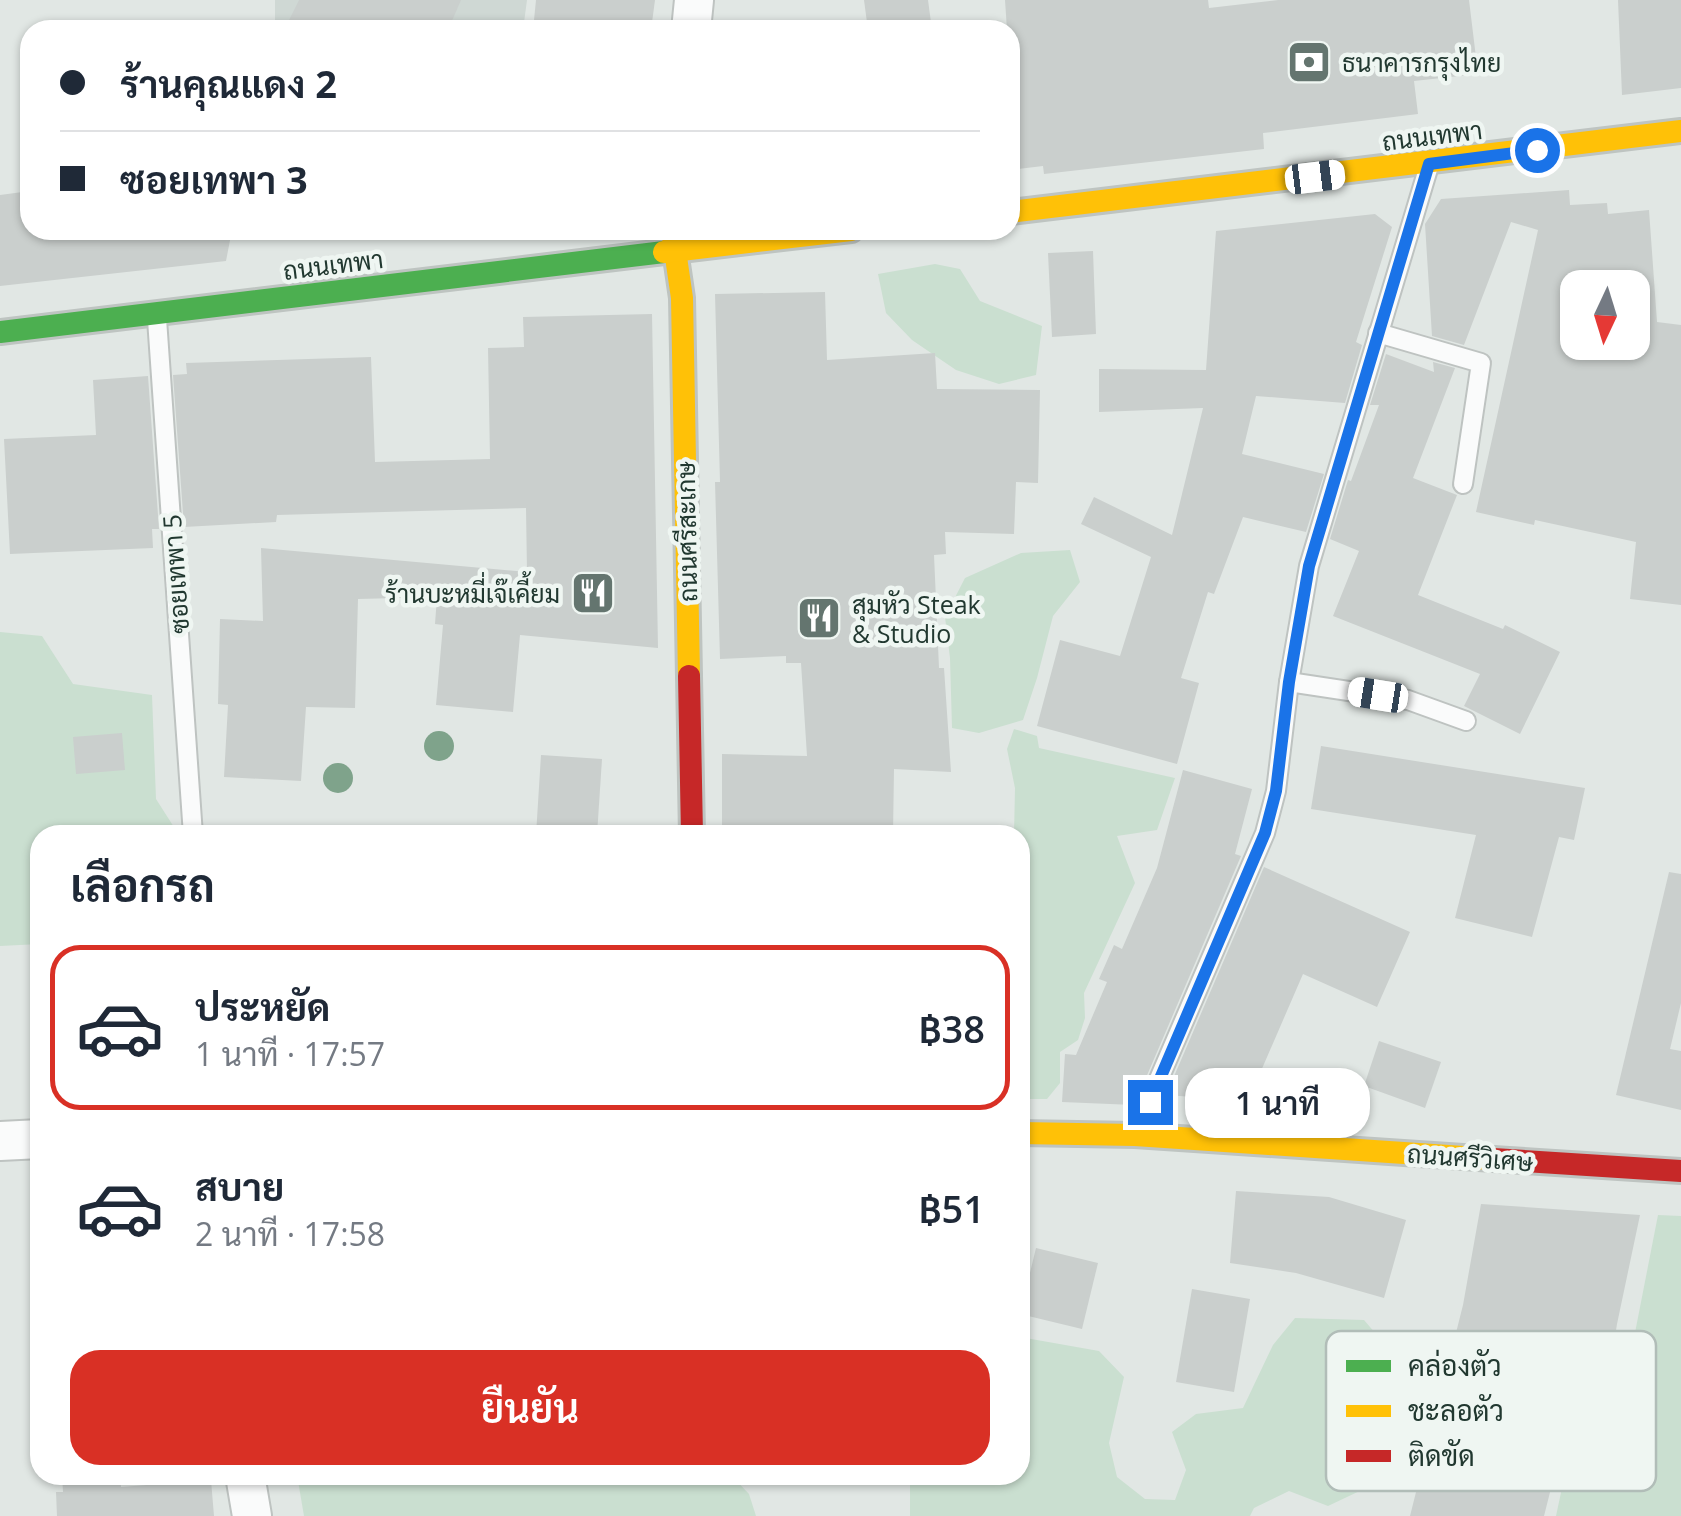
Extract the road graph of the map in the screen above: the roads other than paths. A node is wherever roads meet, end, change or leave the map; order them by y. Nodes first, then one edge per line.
1 (1681, 131) edge
2 (1429, 164) junction
3 (1020, 211) edge
4 (674, 240) edge
5 (157, 313) junction
6 (0, 332) edge
7 (1378, 333) junction
8 (1463, 484) dead end
9 (1289, 682) junction
10 (1466, 721) dead end
11 (191, 825) edge
12 (692, 825) edge
13 (1030, 1133) edge
14 (1135, 1135) junction
15 (30, 1139) edge
16 (0, 1140) edge
17 (1681, 1171) edge
18 (247, 1485) edge
19 (252, 1516) edge

1 - 2 main road, ถนนเทพา
2 - 3 main road, ถนนเทพา
2 - 7 lane
4 - 5 main road, ถนนเทพา
4 - 12 main road, ถนนศรีสะเกษ
5 - 6 main road, ถนนเทพา
5 - 11 lane, ซอยเทพา 5
7 - 8 lane
7 - 9 lane
9 - 10 lane
9 - 14 lane
13 - 14 main road, ถนนศรีวิเศษ
14 - 17 main road, ถนนศรีวิเศษ
15 - 16 street
18 - 19 street

